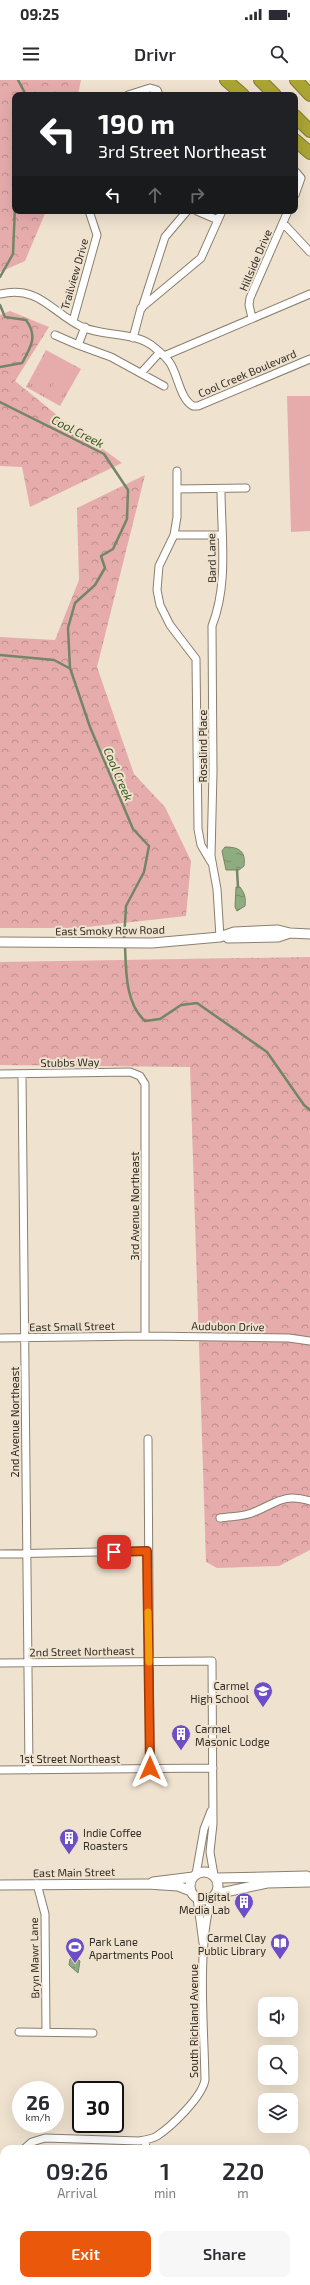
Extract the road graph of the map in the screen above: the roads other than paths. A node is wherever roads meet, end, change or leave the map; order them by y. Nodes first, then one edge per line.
1 (226, 80) edge
2 (260, 80) edge
3 (296, 80) edge
4 (137, 92) edge
5 (158, 92) edge
6 (240, 92) edge
7 (272, 92) edge
8 (310, 95) edge
9 (298, 119) edge
10 (310, 131) edge
11 (298, 143) edge
12 (310, 153) edge
13 (298, 175) edge
14 (298, 185) edge
15 (90, 214) edge
16 (184, 214) edge
17 (204, 214) edge
18 (221, 214) edge
19 (287, 214) edge
20 (218, 220) junction
21 (283, 223) junction
22 (310, 252) edge
23 (0, 294) edge
24 (310, 294) edge
25 (141, 308) junction
26 (252, 318) junction
27 (73, 321) junction
28 (85, 328) junction
29 (55, 335) dead end
30 (134, 338) junction
31 (78, 345) junction
32 (162, 354) junction
33 (310, 359) edge
34 (141, 373) junction
35 (164, 386) dead end
36 (177, 471) dead end
37 (246, 488) dead end
38 (177, 489) junction
39 (221, 489) junction
40 (174, 535) junction
41 (222, 535) junction
42 (212, 626) joint
43 (213, 866) junction
44 (310, 934) edge
45 (220, 936) junction
46 (0, 942) edge
47 (0, 1074) edge
48 (22, 1074) junction
49 (140, 1076) joint
50 (145, 1336) junction
51 (0, 1338) edge
52 (25, 1338) junction
53 (310, 1341) edge
54 (148, 1439) dead end
55 (310, 1501) edge
56 (220, 1518) dead end
57 (147, 1551) junction
58 (0, 1554) edge
59 (26, 1554) junction
60 (149, 1661) junction
61 (0, 1663) edge
62 (28, 1663) junction
63 (150, 1768) junction
64 (212, 1768) junction
65 (0, 1770) edge
66 (29, 1770) junction
67 (211, 1811) junction
68 (194, 1876) junction
69 (310, 1876) edge
70 (215, 1877) junction
71 (310, 1882) edge
72 (37, 1884) junction
73 (147, 1884) junction
74 (0, 1885) edge
75 (194, 1895) junction
76 (214, 1896) junction
77 (204, 1950) junction
78 (19, 2032) dead end
79 (46, 2032) junction
80 (93, 2032) dead end
81 (145, 2140) junction
82 (29, 2145) edge
83 (146, 2145) edge

1 - 6 highway
2 - 7 highway
3 - 8 highway
4 - 5 street
9 - 10 highway
11 - 12 highway
13 - 14 street
15 - 27 street, Trailview Drive
16 - 25 street
17 - 20 street
18 - 20 street
19 - 21 street, Hillside Drive
20 - 25 street
21 - 22 street
21 - 26 street, Hillside Drive
23 - 27 street, Cool Creek Boulevard
24 - 26 street
25 - 30 street
26 - 32 street
27 - 28 street, Cool Creek Boulevard
28 - 30 street, Cool Creek Boulevard
28 - 31 street
29 - 31 street
30 - 32 street, Cool Creek Boulevard
31 - 34 street
32 - 33 street, Cool Creek Boulevard
32 - 34 street
34 - 35 street
36 - 38 street
37 - 39 street
38 - 39 street
38 - 40 street
39 - 41 street, Bard Lane
40 - 41 street
40 - 43 street, Rosalind Place
41 - 42 street, Bard Lane
42 - 43 street, Rosalind Place
43 - 45 street, Rosalind Place
44 - 45 main road, East Smoky Row Road
45 - 46 main road, East Smoky Row Road
47 - 48 street, Stubbs Way
48 - 49 street, Stubbs Way
48 - 52 street, 2nd Avenue Northeast
49 - 50 street, 3rd Avenue Northeast
50 - 52 street, East Small Street
50 - 53 street, Audubon Drive
51 - 52 street, East Small Street
52 - 59 street, 2nd Avenue Northeast
54 - 57 street
55 - 56 street
57 - 59 street
57 - 60 street
58 - 59 street
59 - 62 street, 2nd Avenue Northeast
60 - 62 street, 2nd Street Northeast
60 - 63 street
60 - 64 street, 2nd Street Northeast
61 - 62 street, 2nd Street Northeast
62 - 66 street, 2nd Avenue Northeast
63 - 64 street, 1st Street Northeast
63 - 66 street, 1st Street Northeast
64 - 67 street
65 - 66 street, 1st Street Northeast
67 - 68 street
67 - 70 street
68 - 70 main road
68 - 73 main road, East Main Street
68 - 75 main road
69 - 70 main road
70 - 76 main road
71 - 76 main road
72 - 73 main road, East Main Street
72 - 74 main road, East Main Street
72 - 79 street, Bryn Mawr Lane
73 - 75 main road, East Main Street
75 - 76 main road
75 - 77 street, South Richland Avenue
76 - 77 street, South Richland Avenue
77 - 81 street, South Richland Avenue
78 - 79 street
79 - 80 street
81 - 82 street
81 - 83 street

